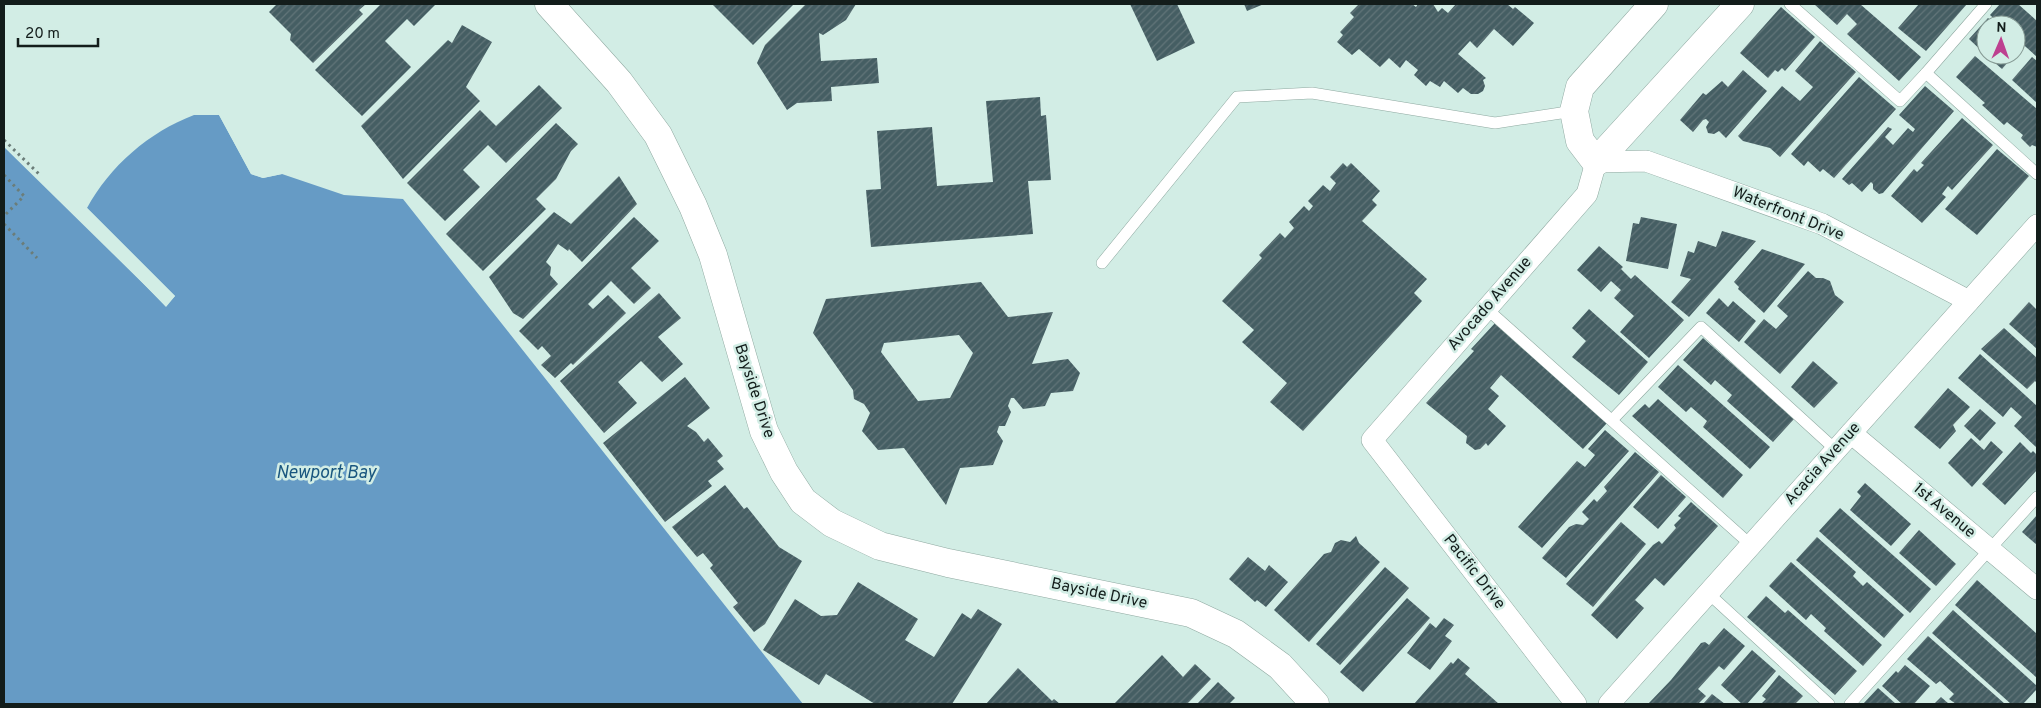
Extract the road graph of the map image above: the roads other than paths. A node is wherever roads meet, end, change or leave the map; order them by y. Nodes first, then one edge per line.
1 (550, 4) edge
2 (1654, 4) edge
3 (1740, 4) edge
4 (1790, 4) edge
5 (1986, 4) edge
6 (1926, 72) junction
7 (1574, 111) junction
8 (1596, 162) junction
9 (2037, 174) edge
10 (2037, 225) edge
11 (1102, 263) dead end
12 (1969, 301) junction
13 (1486, 309) junction
14 (1612, 420) junction
15 (1851, 432) junction
16 (1372, 440) joint
17 (1836, 450) junction
18 (2037, 497) edge
19 (1751, 545) junction
20 (1990, 550) junction
21 (2037, 589) edge
22 (1708, 593) junction
23 (1315, 704) edge
24 (1576, 704) edge
25 (1609, 704) edge
26 (1829, 704) edge
27 (1850, 704) edge

1 - 23 main road, Bayside Drive
2 - 7 main road
3 - 8 main road, Avocado Avenue
4 - 6 lane
5 - 6 lane
6 - 9 lane
7 - 8 main road
7 - 11 lane
8 - 12 street, Waterfront Drive
8 - 13 street, Avocado Avenue
10 - 12 street, Acacia Avenue
12 - 15 street, Acacia Avenue
13 - 14 lane
13 - 16 street, Avocado Avenue
14 - 17 lane
14 - 19 lane
15 - 17 street, Acacia Avenue
15 - 20 street, 1st Avenue
16 - 24 street, Pacific Drive
17 - 19 street, Acacia Avenue
18 - 20 lane
19 - 22 street, Acacia Avenue
20 - 21 street, 1st Avenue
20 - 27 lane
22 - 25 street, Acacia Avenue
22 - 26 lane

